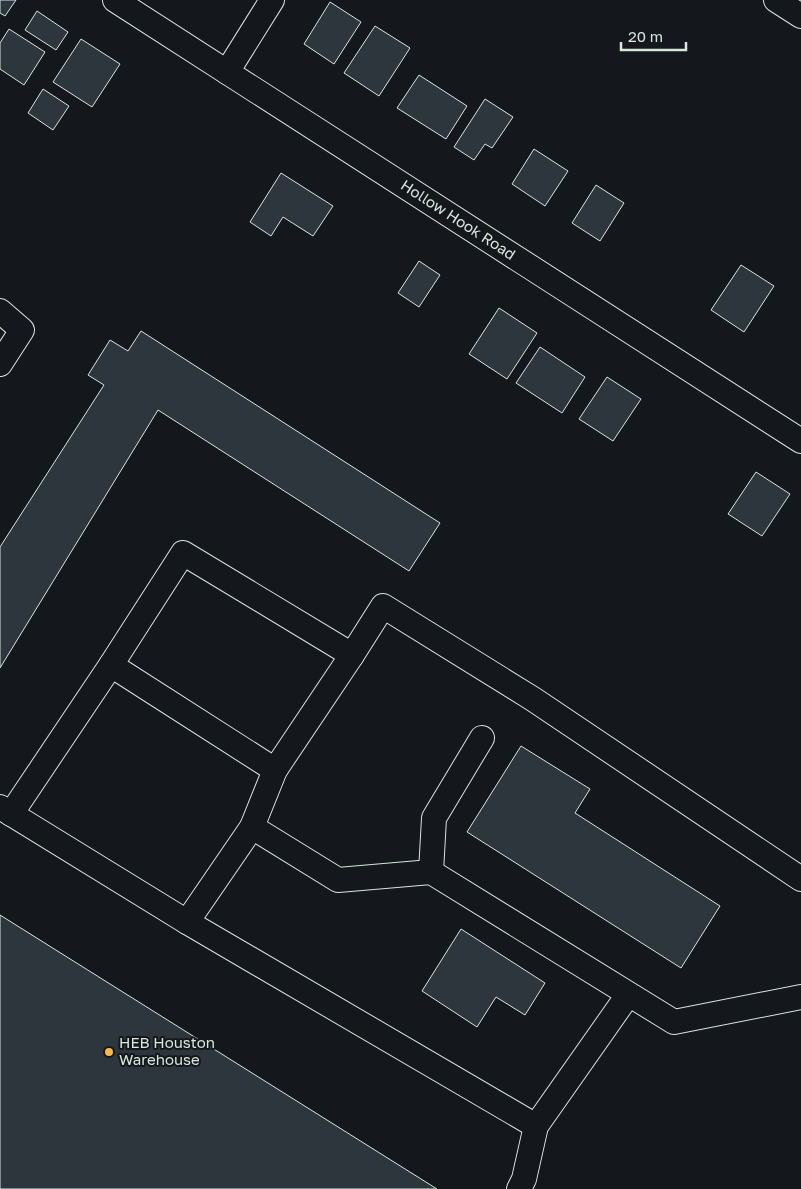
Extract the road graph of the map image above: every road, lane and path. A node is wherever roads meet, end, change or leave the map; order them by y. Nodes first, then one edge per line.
1 (115, 0) edge
2 (272, 0) edge
3 (776, 0) edge
4 (801, 16) edge
5 (227, 72) junction
6 (0, 311) edge
7 (0, 364) edge
8 (801, 441) edge
9 (352, 655) junction
10 (111, 665) junction
11 (482, 738) dead end
12 (275, 770) junction
13 (5, 811) edge
14 (252, 827) junction
15 (431, 872) junction
16 (801, 879) edge
17 (187, 922) junction
18 (628, 995) junction
19 (801, 997) edge
20 (536, 1126) junction
21 (527, 1186) edge

1 - 5 street, Hollow Hook Road
2 - 5 street
3 - 4 street
5 - 8 street, Hollow Hook Road
6 - 7 street
9 - 10 street
9 - 12 street
9 - 16 street
10 - 12 street
10 - 13 street
11 - 15 street
12 - 14 street
13 - 17 street
14 - 15 street
14 - 17 street
15 - 18 street
17 - 20 street
18 - 19 street
18 - 20 street
20 - 21 street

